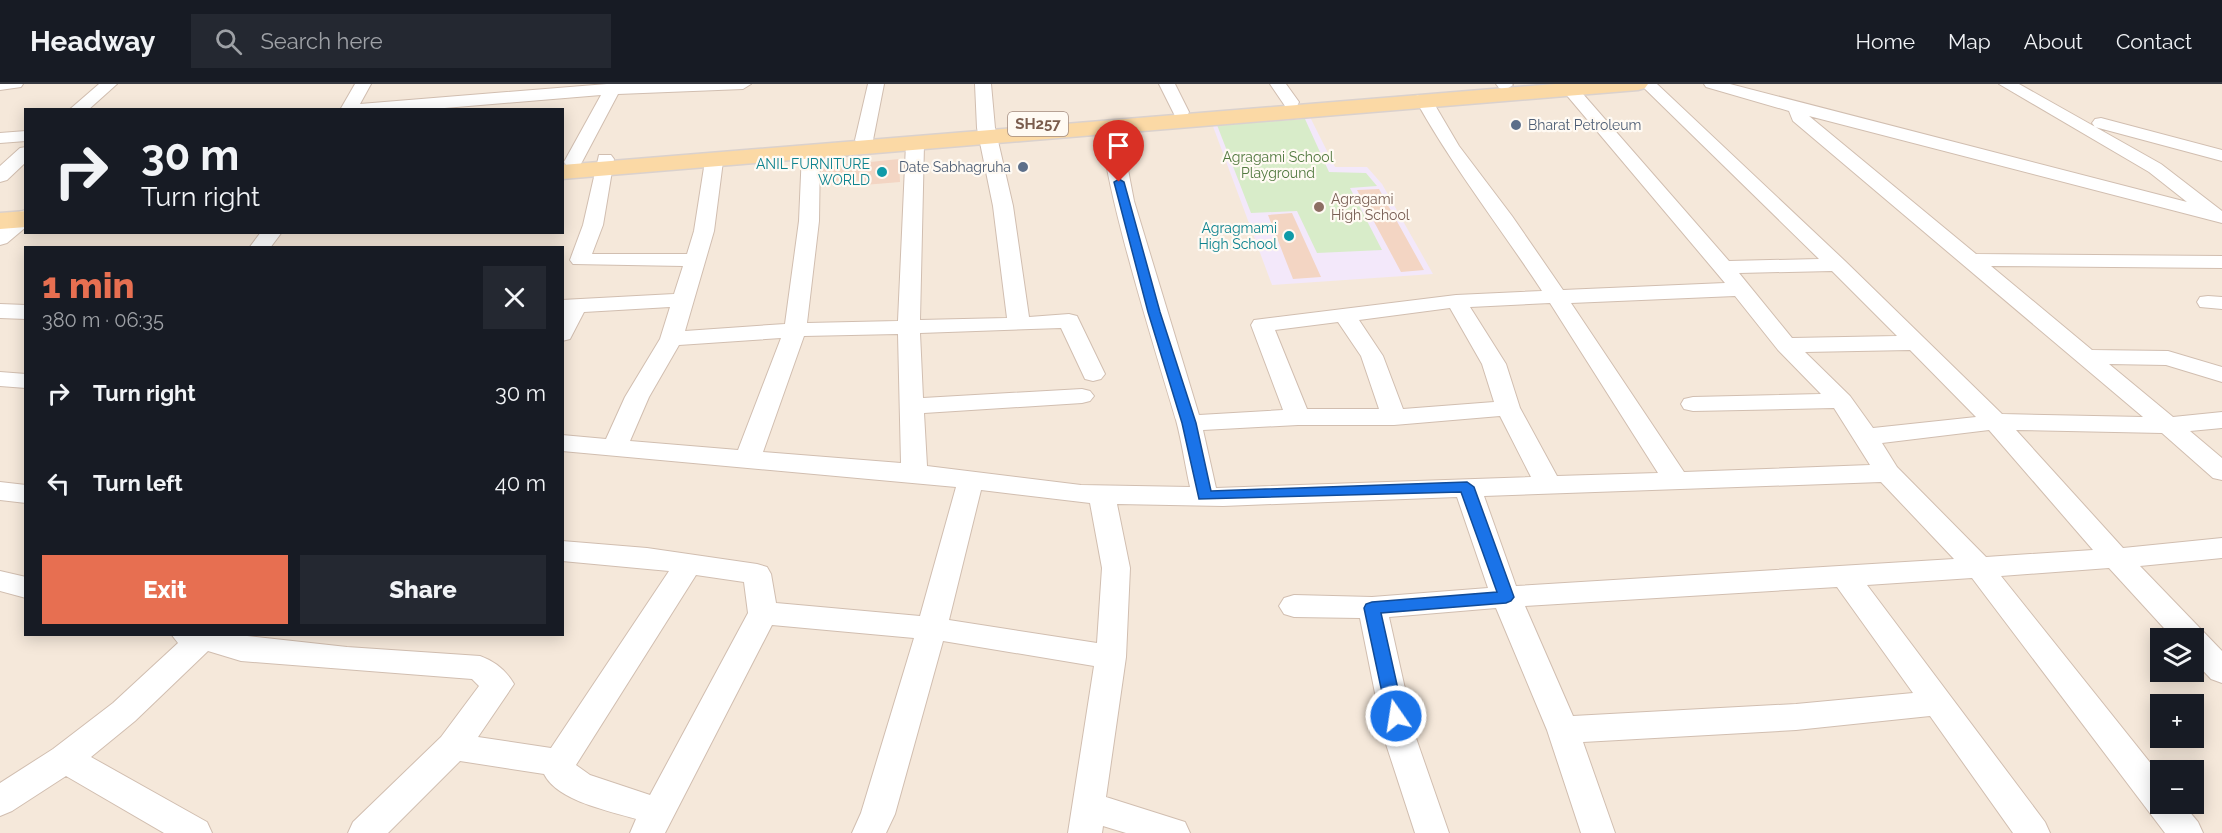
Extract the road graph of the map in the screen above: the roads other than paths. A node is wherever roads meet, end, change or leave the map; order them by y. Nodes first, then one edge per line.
1 (15, 84) edge
2 (109, 84) edge
3 (363, 84) edge
4 (743, 84) edge
5 (876, 84) edge
6 (983, 84) edge
7 (1167, 84) edge
8 (1504, 84) edge
9 (1514, 84) edge
10 (1638, 84) edge
11 (1648, 84) edge
12 (1712, 84) edge
13 (2007, 84) edge
14 (0, 85) edge
15 (613, 87) edge
16 (1570, 89) junction
17 (1284, 93) edge
18 (2032, 98) junction
19 (1423, 99) junction
20 (79, 108) edge
21 (349, 108) edge
22 (376, 108) edge
23 (1796, 108) junction
24 (1180, 112) junction
25 (1111, 128) junction
26 (987, 133) junction
27 (24, 136) edge
28 (0, 138) edge
29 (864, 140) junction
30 (915, 144) junction
31 (811, 152) junction
32 (24, 154) edge
33 (2215, 155) edge
34 (714, 161) junction
35 (604, 164) junction
36 (566, 165) edge
37 (2155, 168) junction
38 (0, 176) edge
39 (16, 216) edge
40 (2219, 216) edge
41 (270, 234) edge
42 (0, 239) edge
43 (261, 246) edge
44 (571, 260) edge
45 (695, 260) junction
46 (1971, 260) junction
47 (2222, 262) edge
48 (1838, 265) junction
49 (1723, 267) junction
50 (1741, 289) junction
51 (1556, 296) junction
52 (683, 300) junction
53 (1456, 301) junction
54 (569, 307) edge
55 (0, 311) edge
56 (24, 312) edge
57 (1344, 314) junction
58 (1019, 324) junction
59 (564, 326) edge
60 (909, 326) junction
61 (795, 330) junction
62 (671, 339) junction
63 (1915, 343) junction
64 (1786, 345) junction
65 (2086, 357) junction
66 (1093, 374) dead end
67 (2222, 375) edge
68 (0, 379) edge
69 (24, 381) edge
70 (938, 394) dead end
71 (1082, 396) dead end
72 (1841, 401) junction
73 (1694, 404) dead end
74 (911, 406) junction
75 (1508, 408) junction
76 (1298, 417) junction
77 (1394, 417) junction
78 (2222, 420) edge
79 (1995, 422) junction
80 (1189, 423) junction
81 (2168, 425) junction
82 (1866, 437) junction
83 (564, 442) edge
84 (615, 447) junction
85 (748, 458) junction
86 (2222, 472) edge
87 (914, 473) junction
88 (1888, 473) junction
89 (971, 480) junction
90 (1676, 480) junction
91 (1548, 484) junction
92 (1467, 487) junction
93 (0, 491) edge
94 (24, 494) edge
95 (1102, 495) junction
96 (1204, 496) junction
97 (2222, 548) edge
98 (564, 551) edge
99 (2116, 558) junction
100 (689, 564) junction
101 (1979, 567) junction
102 (1845, 576) junction
103 (0, 581) edge
104 (24, 587) edge
105 (1506, 597) junction
106 (1294, 606) dead end
107 (1372, 608) junction
108 (763, 613) junction
109 (932, 628) junction
110 (2183, 628) edge
111 (194, 637) edge
112 (2204, 651) edge
113 (1112, 657) junction
114 (2222, 671) edge
115 (1938, 703) junction
116 (1563, 730) junction
117 (453, 747) junction
118 (65, 759) junction
119 (559, 764) junction
120 (2150, 787) edge
121 (0, 801) edge
122 (2171, 814) edge
123 (1086, 819) edge
124 (652, 822) edge
125 (195, 833) edge
126 (365, 833) edge
127 (869, 833) edge
128 (1173, 833) edge
129 (1432, 833) edge
130 (1598, 833) edge
131 (2033, 833) edge
132 (2186, 833) edge

1 - 14 street
2 - 20 street
3 - 21 street
4 - 15 street
5 - 29 street
6 - 26 street
7 - 24 street
8 - 9 main road, SH257
8 - 17 main road, SH257
10 - 16 main road, SH257
11 - 48 street
12 - 23 street
13 - 18 street
15 - 22 street
15 - 36 street
16 - 19 main road, SH257
16 - 49 street
17 - 24 main road, SH257
18 - 33 street
18 - 37 street
19 - 25 main road, SH257
19 - 51 street
23 - 40 street
23 - 46 street
24 - 26 main road, SH257
25 - 26 main road, SH257
25 - 80 street
26 - 29 main road, SH257
26 - 30 main road, SH257
26 - 58 street
27 - 28 street
29 - 35 main road, SH257
30 - 31 main road, SH257
30 - 60 street
31 - 34 main road, SH257
31 - 61 street
32 - 38 street
33 - 37 street
34 - 35 main road, SH257
34 - 45 street
35 - 36 main road, SH257
35 - 44 street
37 - 40 street
39 - 42 street
41 - 43 street
44 - 45 street
45 - 52 street
46 - 47 street
46 - 65 street
48 - 49 street
48 - 63 street
49 - 50 street
50 - 51 street
50 - 64 street
51 - 53 street
51 - 90 street
52 - 54 street
52 - 62 street
53 - 57 street
53 - 75 street
54 - 59 street
55 - 56 street
57 - 76 street
57 - 77 street
58 - 60 street
58 - 66 street
60 - 61 street
60 - 74 street
61 - 62 street
61 - 85 street
62 - 84 street
63 - 64 street
63 - 79 street
64 - 72 street
65 - 67 street
65 - 81 street
68 - 69 street
70 - 74 street
71 - 74 street
72 - 73 street
72 - 82 street
74 - 87 street
75 - 77 street
75 - 91 street
76 - 77 street
76 - 80 street
78 - 81 street
79 - 81 street
79 - 82 street
79 - 99 street
80 - 96 street
81 - 86 street
82 - 88 street
83 - 84 street
84 - 85 street
85 - 87 street
87 - 89 street
88 - 90 street
88 - 101 street
89 - 95 street
89 - 109 street
90 - 91 street
91 - 92 street
92 - 96 street
92 - 105 street
93 - 94 street
95 - 96 street
95 - 113 street
97 - 99 street
98 - 100 street
99 - 101 street
99 - 110 street
100 - 108 street
100 - 119 street
101 - 102 street
101 - 120 street
102 - 105 street
102 - 115 street
103 - 104 street
105 - 107 street
105 - 116 street
106 - 107 street
107 - 129 street
108 - 109 street
108 - 124 street
109 - 113 street
109 - 127 street
111 - 117 street
111 - 118 street
112 - 114 street
113 - 123 street
115 - 116 street
115 - 131 street
116 - 130 street
117 - 119 street
117 - 126 street
118 - 121 street
118 - 125 street
119 - 124 street
122 - 132 street
123 - 128 street

